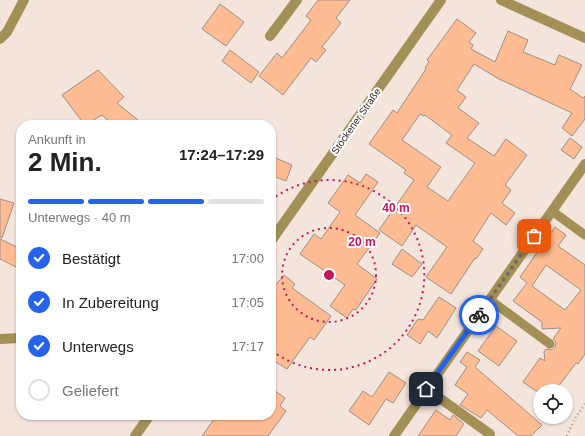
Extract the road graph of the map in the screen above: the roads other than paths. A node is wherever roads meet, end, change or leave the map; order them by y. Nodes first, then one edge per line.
1 (24, 0) edge
2 (297, 0) edge
3 (441, 0) edge
4 (501, 0) edge
5 (270, 36) dead end
6 (585, 38) edge
7 (0, 39) edge
8 (585, 164) edge
9 (552, 210) junction
10 (276, 235) edge
11 (585, 235) edge
12 (490, 300) junction
13 (16, 338) edge
14 (0, 339) edge
15 (550, 344) dead end
16 (426, 389) junction
17 (147, 420) edge
18 (490, 434) dead end
19 (136, 436) edge
20 (394, 436) edge

1 - 7 street
2 - 5 street
3 - 10 street, Stöckener Straße
4 - 6 street
8 - 9 street
9 - 11 lane
9 - 12 street
12 - 15 lane
12 - 16 street
13 - 14 street
16 - 18 street
16 - 20 street
17 - 19 street

